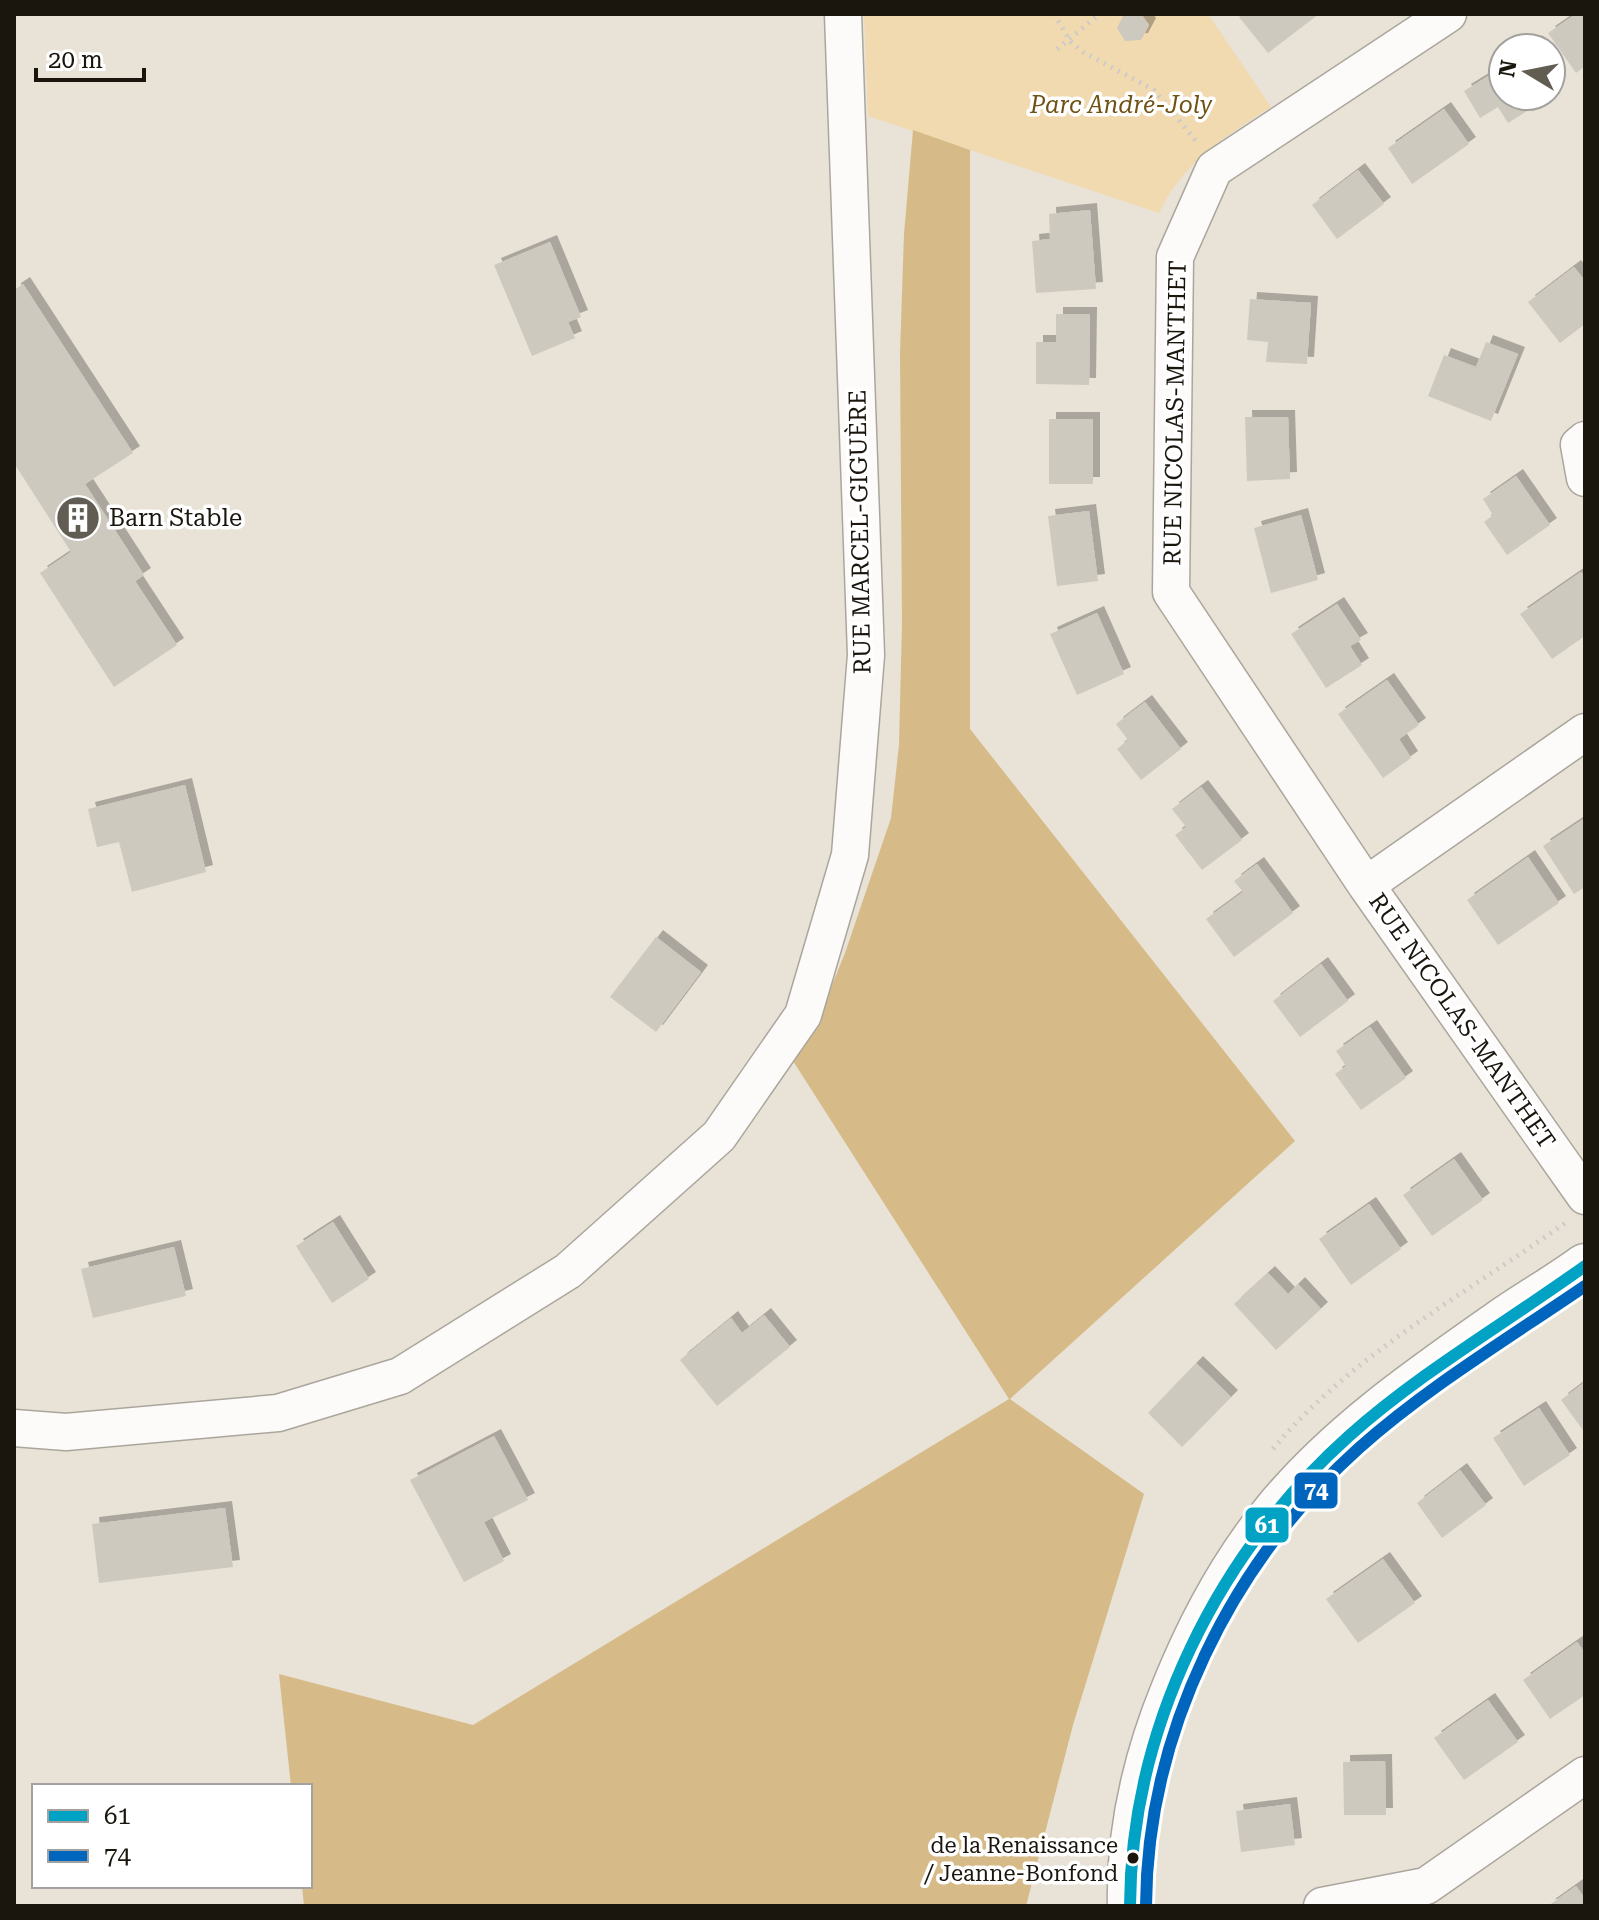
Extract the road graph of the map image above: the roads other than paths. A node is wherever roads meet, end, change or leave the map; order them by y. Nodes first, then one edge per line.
1 (843, 14) edge
2 (1448, 14) edge
3 (1585, 440) edge
4 (1585, 478) edge
5 (1585, 732) edge
6 (1366, 885) junction
7 (1585, 1196) edge
8 (1585, 1266) edge
9 (14, 1428) edge
10 (1585, 1775) edge
11 (1130, 1906) edge
12 (1322, 1906) edge

1 - 9 street, RUE MARCEL-GIGUÈRE
2 - 6 street, RUE NICOLAS-MANTHET
3 - 4 street
5 - 6 street, RUE NICOLAS-MANTHET
6 - 7 street, RUE NICOLAS-MANTHET
8 - 11 street
10 - 12 street

